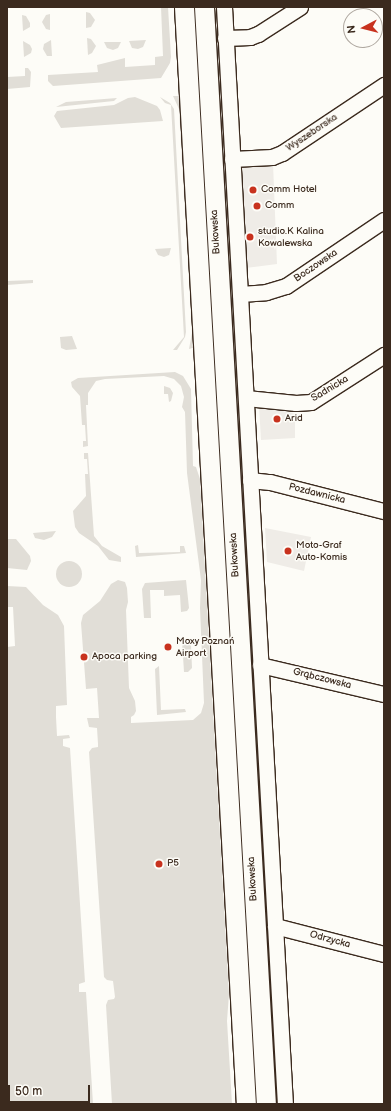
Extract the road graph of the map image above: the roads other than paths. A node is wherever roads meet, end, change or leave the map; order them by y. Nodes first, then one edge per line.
1 (184, 7) edge
2 (204, 7) edge
3 (224, 7) edge
4 (300, 7) edge
5 (225, 38) junction
6 (384, 85) edge
7 (232, 159) junction
8 (384, 220) edge
9 (240, 294) junction
10 (384, 355) edge
11 (246, 398) junction
12 (250, 480) junction
13 (384, 511) edge
14 (260, 665) junction
15 (384, 694) edge
16 (275, 926) junction
17 (384, 954) edge
18 (246, 1104) edge
19 (266, 1104) edge
20 (285, 1104) edge

1 - 18 main road, Bukowska
2 - 19 main road, Bukowska
3 - 5 street, Bukowska
4 - 5 street
5 - 7 street, Bukowska
6 - 7 street, Wyszeborska
7 - 9 street, Bukowska
8 - 9 street, Boczowska
9 - 11 street, Bukowska
10 - 11 street, Sadnicka
11 - 12 street, Bukowska
12 - 13 street, Pozdawnicka
12 - 14 street, Bukowska
14 - 15 street, Grąbczowska
14 - 16 street, Bukowska
16 - 17 street, Odrzycka
16 - 20 street, Bukowska

